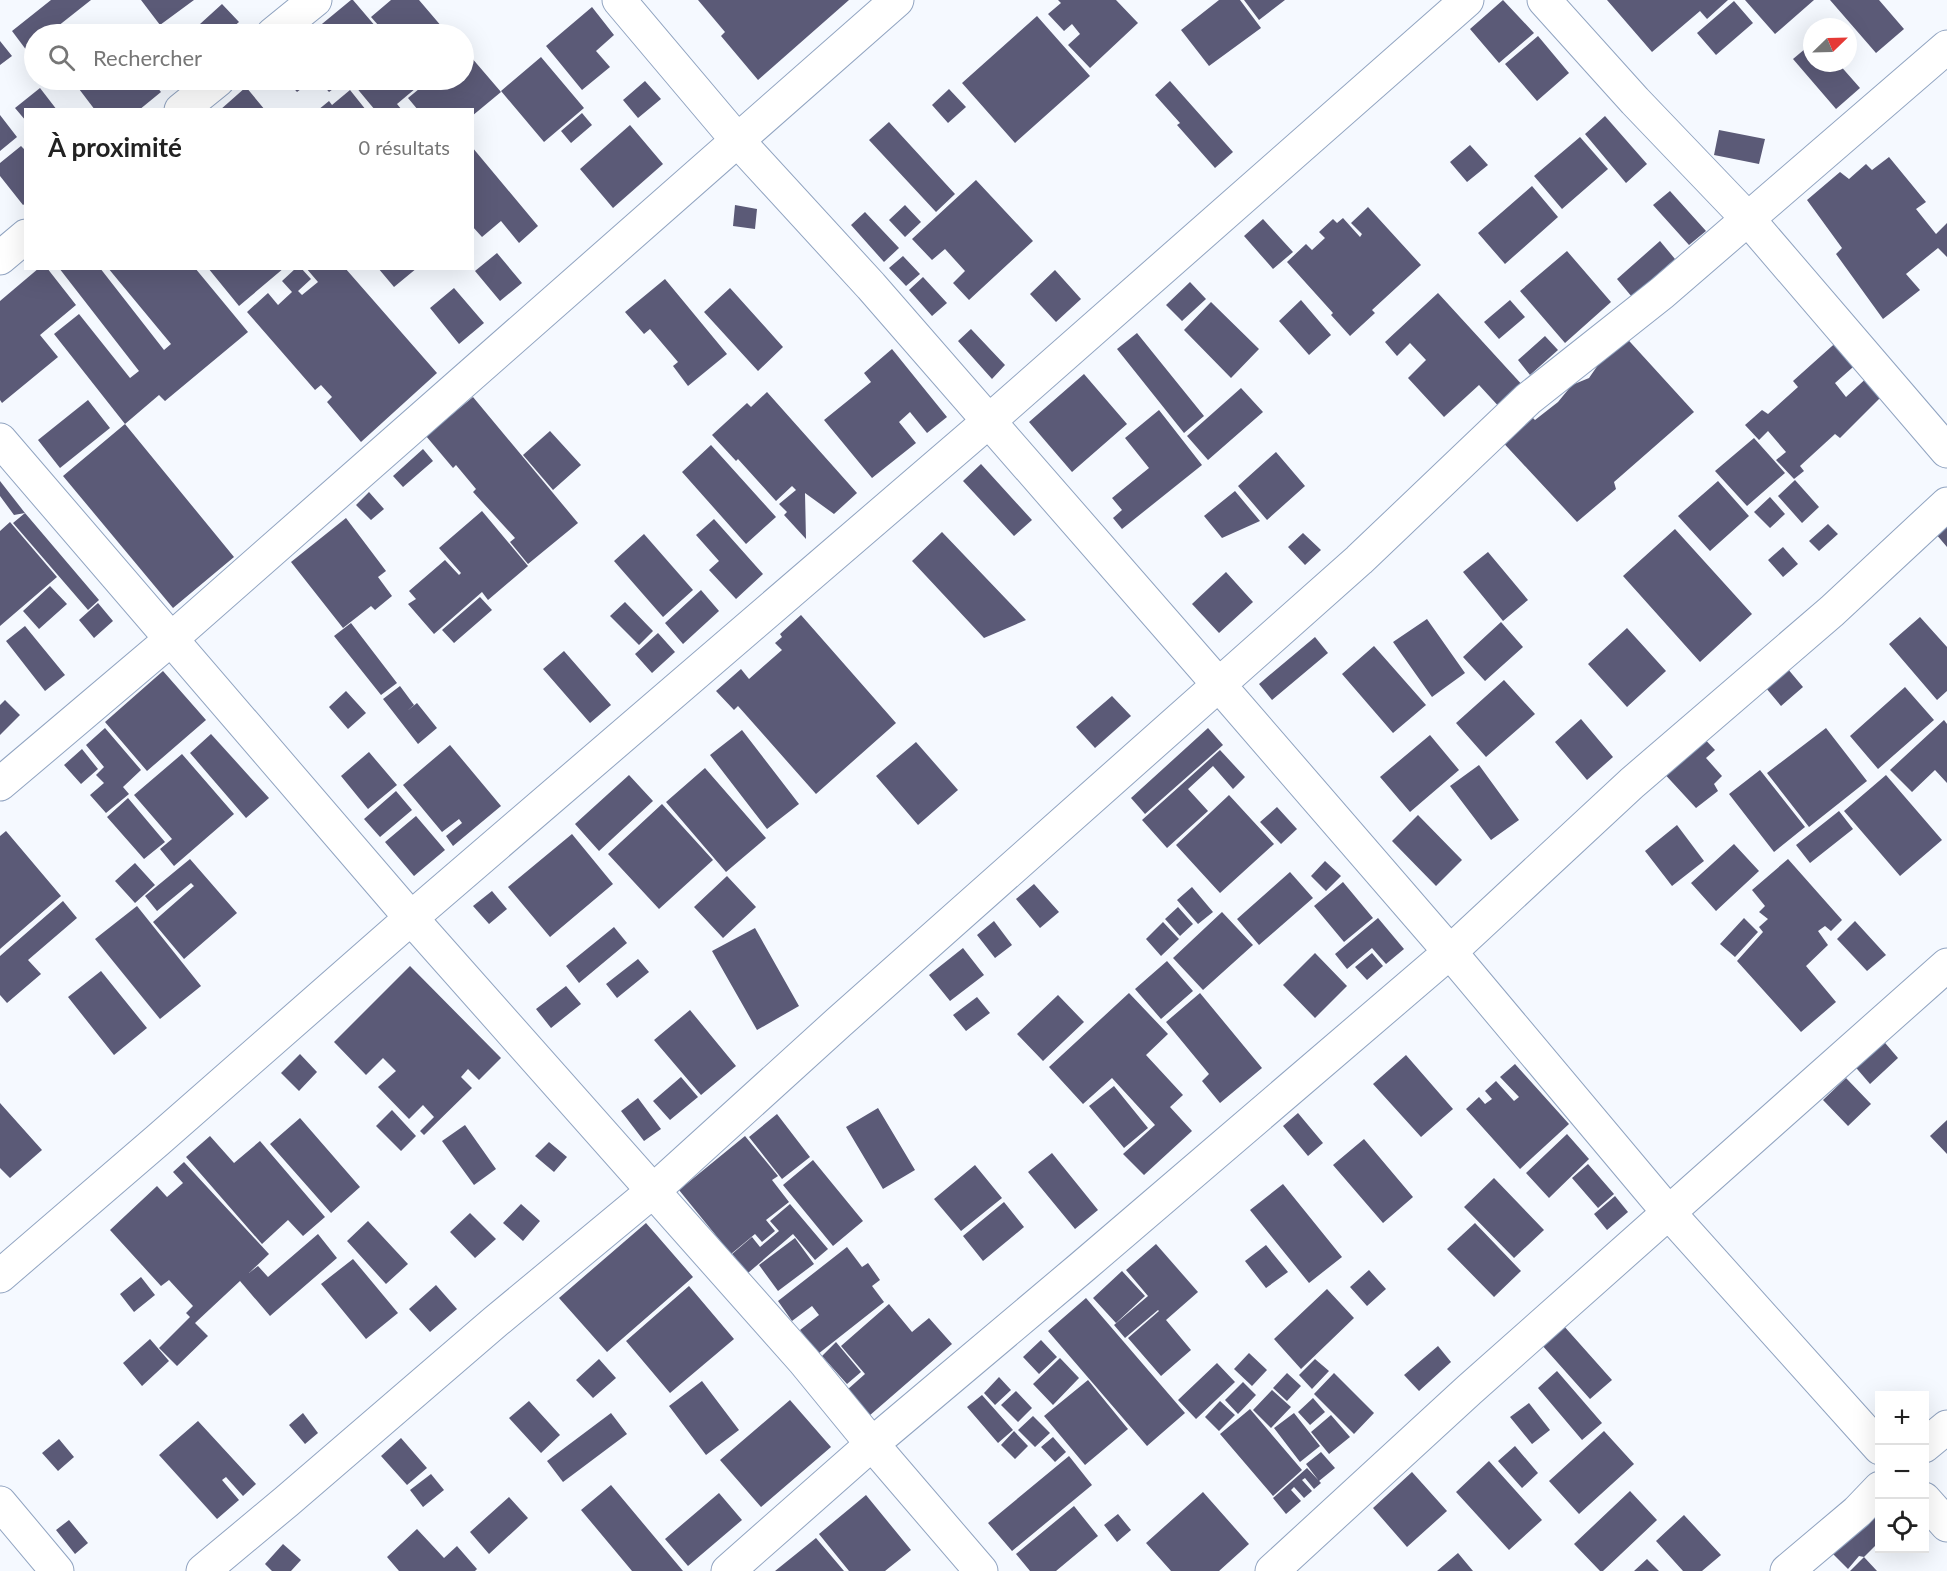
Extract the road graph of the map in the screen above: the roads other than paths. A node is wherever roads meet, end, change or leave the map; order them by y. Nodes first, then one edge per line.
1 (315, 0) edge
2 (619, 0) edge
3 (897, 0) edge
4 (1467, 0) edge
5 (1544, 0) edge
6 (285, 24) edge
7 (1947, 47) edge
8 (206, 90) edge
9 (183, 108) edge
10 (738, 141) junction
11 (1748, 219) junction
12 (24, 239) edge
13 (0, 258) edge
14 (989, 421) junction
15 (0, 440) edge
16 (1947, 451) edge
17 (1947, 504) edge
18 (170, 640) junction
19 (1219, 685) junction
20 (0, 784) edge
21 (411, 918) junction
22 (1450, 952) junction
23 (1947, 965) edge
24 (653, 1191) junction
25 (1669, 1213) junction
26 (0, 1276) edge
27 (1947, 1427) edge
28 (872, 1444) junction
29 (1877, 1445) edge
30 (1925, 1445) edge
31 (1875, 1493) edge
32 (0, 1503) edge
33 (1929, 1505) edge
34 (1947, 1525) edge
35 (57, 1571) edge
36 (203, 1571) edge
37 (728, 1571) edge
38 (981, 1571) edge
39 (1272, 1571) edge
40 (1786, 1571) edge

1 - 6 street
2 - 10 street
3 - 10 street
4 - 14 street
5 - 11 street
7 - 11 street
8 - 9 street
10 - 14 street
10 - 18 street
11 - 16 street
11 - 19 street
12 - 13 street
14 - 19 street
14 - 21 street
15 - 18 street
17 - 22 street
18 - 20 street
18 - 21 street
19 - 22 street
19 - 24 street
21 - 24 street
21 - 26 street
22 - 25 street
22 - 28 street
23 - 25 street
24 - 28 street
24 - 36 street
25 - 29 street
25 - 39 street
27 - 30 street
28 - 37 street
28 - 38 street
31 - 40 street
32 - 35 street
33 - 34 street

